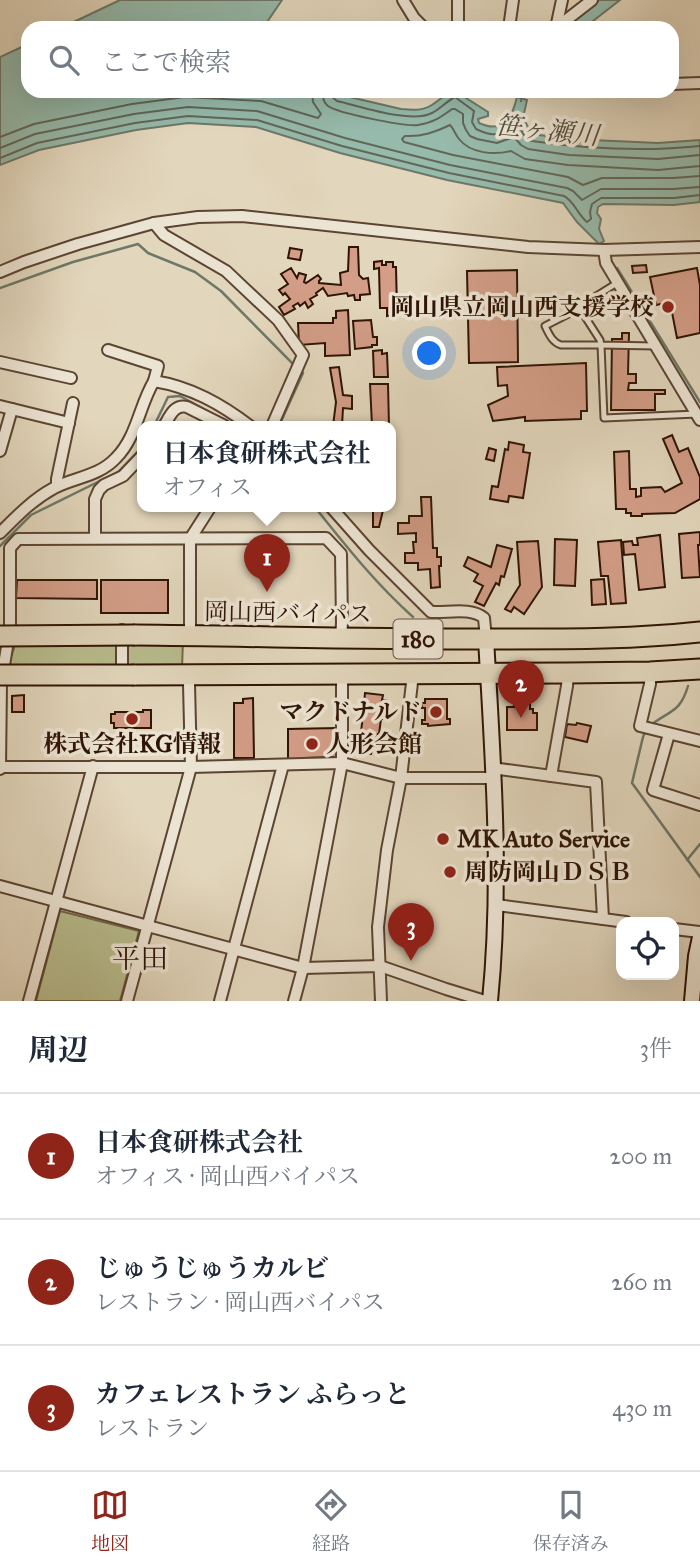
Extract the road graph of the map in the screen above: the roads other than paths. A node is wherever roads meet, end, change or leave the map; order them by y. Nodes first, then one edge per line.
1 (403, 0) edge
2 (458, 0) edge
3 (513, 0) edge
4 (562, 0) edge
5 (592, 0) edge
6 (417, 21) edge
7 (458, 21) edge
8 (510, 21) edge
9 (558, 21) edge
10 (565, 21) edge
11 (700, 82) edge
12 (679, 83) edge
13 (154, 223) junction
14 (700, 247) edge
15 (604, 250) junction
16 (0, 272) edge
17 (617, 283) junction
18 (582, 307) junction
19 (601, 345) junction
20 (655, 346) junction
21 (108, 350) dead end
22 (0, 362) edge
23 (71, 378) dead end
24 (154, 382) junction
25 (73, 403) dead end
26 (0, 406) edge
27 (12, 408) junction
28 (698, 417) edge
29 (137, 421) edge
30 (137, 421) edge
31 (167, 421) edge
32 (215, 421) edge
33 (243, 421) edge
34 (274, 421) edge
35 (69, 422) junction
36 (0, 451) edge
37 (137, 461) edge
38 (57, 486) junction
39 (207, 512) edge
40 (335, 512) edge
41 (0, 533) edge
42 (95, 538) junction
43 (190, 538) junction
44 (190, 627) junction
45 (3, 631) edge
46 (128, 631) junction
47 (700, 632) edge
48 (301, 637) junction
49 (341, 639) junction
50 (486, 639) junction
51 (700, 668) edge
52 (650, 672) junction
53 (568, 673) junction
54 (342, 674) junction
55 (413, 674) junction
56 (488, 674) junction
57 (0, 675) edge
58 (307, 675) junction
59 (128, 679) junction
60 (0, 683) edge
61 (189, 684) junction
62 (669, 734) junction
63 (700, 741) edge
64 (342, 763) junction
65 (284, 765) junction
66 (93, 766) junction
67 (191, 767) junction
68 (0, 768) edge
69 (493, 773) junction
70 (551, 776) junction
71 (401, 778) junction
72 (700, 805) edge
73 (0, 886) edge
74 (56, 902) junction
75 (497, 905) junction
76 (603, 919) junction
77 (616, 921) edge
78 (147, 927) junction
79 (679, 930) edge
80 (700, 934) edge
81 (233, 949) junction
82 (380, 967) junction
83 (303, 968) junction
84 (696, 986) edge
85 (29, 1001) edge
86 (127, 1001) edge
87 (219, 1001) edge
88 (294, 1001) edge
89 (381, 1001) edge
90 (488, 1001) edge
91 (692, 1001) edge

1 - 6 street
2 - 7 street
3 - 8 street
4 - 9 street
5 - 10 street
11 - 12 street
13 - 15 street
13 - 16 street
13 - 34 street
14 - 15 street
15 - 17 street
17 - 18 lane
17 - 20 street
18 - 19 lane
18 - 19 lane
19 - 20 lane
19 - 28 lane
20 - 28 street
21 - 24 street
22 - 23 street
24 - 29 street
24 - 33 street
25 - 35 street
26 - 27 street
27 - 35 street
27 - 36 street
30 - 38 street
31 - 32 street
35 - 38 street
37 - 42 street
38 - 41 street
39 - 43 street
40 - 50 street
42 - 43 street
42 - 45 street
43 - 44 street
43 - 49 street
44 - 46 street
44 - 48 street
45 - 46 highway, 岡山西バイパス / 180, bridge
45 - 60 street
46 - 48 highway, 岡山西バイパス / 180
46 - 59 street
47 - 50 highway, 岡山西バイパス / 180
48 - 49 highway, 岡山西バイパス / 180
49 - 50 highway, 岡山西バイパス / 180
50 - 56 street
51 - 52 highway, 180
52 - 53 highway, 180
52 - 62 street
53 - 56 highway, 180
53 - 70 street
54 - 55 highway, 180
54 - 58 highway, 180
54 - 64 street
55 - 56 highway, 180
55 - 71 street
56 - 69 street
57 - 59 highway, 180, bridge
58 - 59 highway, 180
58 - 61 street
59 - 60 street
59 - 61 street
60 - 68 street
61 - 67 street
62 - 63 street
62 - 72 street
64 - 65 street
64 - 71 street
64 - 83 street
65 - 67 street
65 - 81 street
66 - 67 street
66 - 68 street
66 - 74 street
67 - 78 street
69 - 70 street
69 - 71 street
69 - 75 street
70 - 76 street
71 - 82 street
73 - 74 street
74 - 78 street
74 - 85 street
75 - 76 street
75 - 90 street
76 - 77 street
78 - 81 street
78 - 86 street
79 - 80 street
80 - 84 street
81 - 83 street
81 - 87 street
82 - 83 street
82 - 89 street
82 - 90 street
83 - 88 street
84 - 91 street

